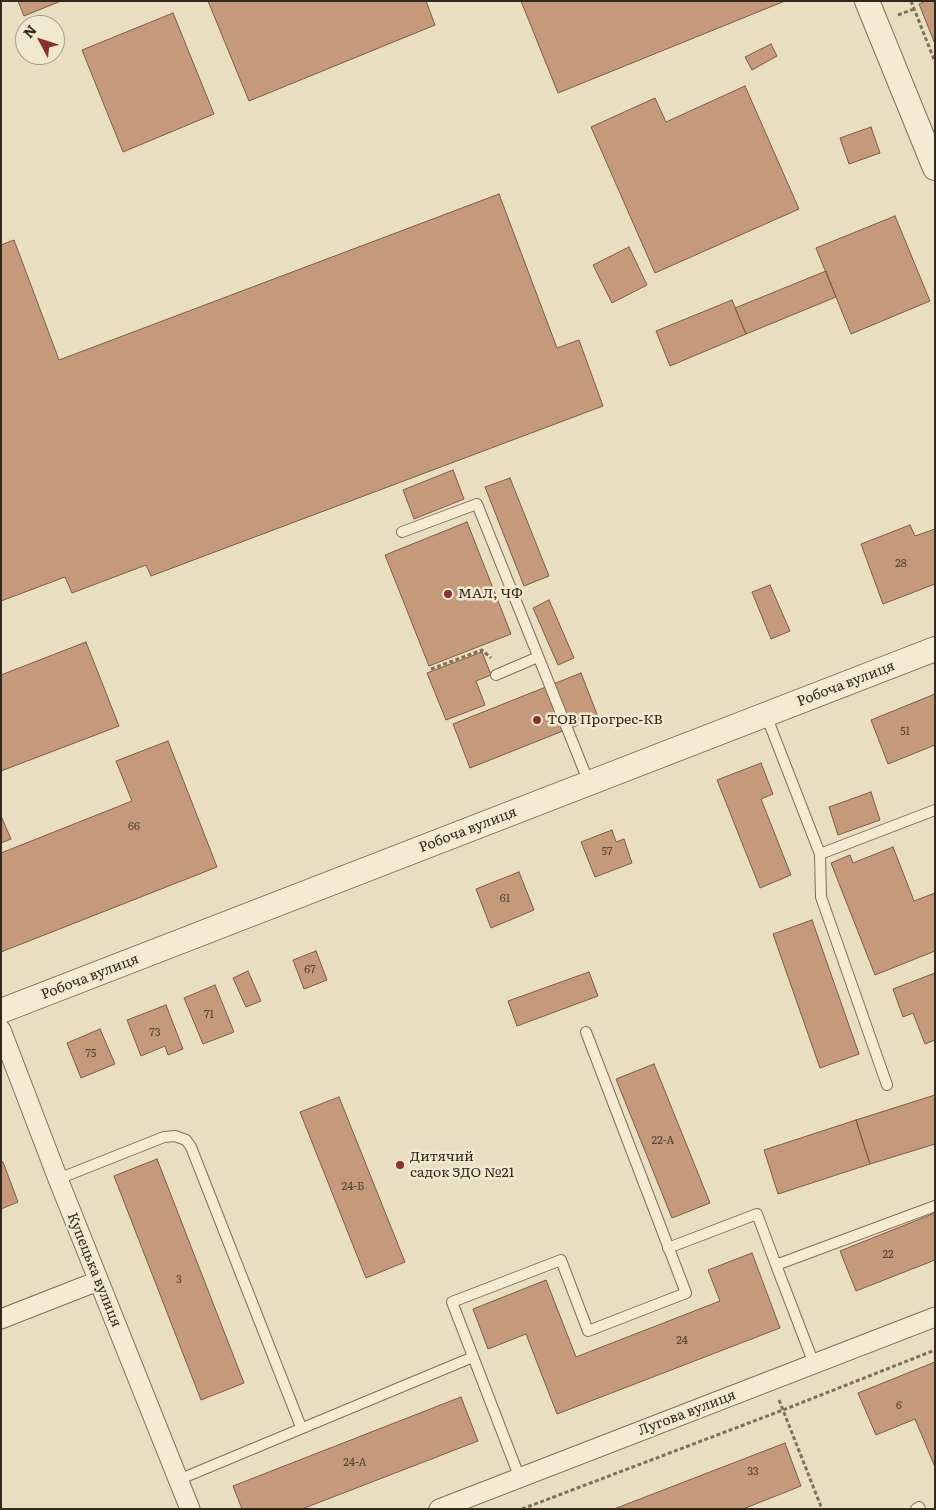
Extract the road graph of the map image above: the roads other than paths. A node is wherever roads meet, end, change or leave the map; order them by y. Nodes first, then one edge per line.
1 (868, 1) edge
2 (935, 168) edge
3 (402, 532) dead end
4 (935, 649) edge
5 (538, 657) junction
6 (496, 675) dead end
7 (766, 716) junction
8 (589, 783) junction
9 (935, 810) edge
10 (820, 854) junction
11 (1, 1012) edge
12 (1, 1030) edge
13 (586, 1032) dead end
14 (888, 1085) dead end
15 (58, 1179) junction
16 (935, 1206) edge
17 (668, 1248) junction
18 (776, 1265) junction
19 (98, 1281) junction
20 (935, 1317) edge
21 (1, 1319) edge
22 (473, 1356) junction
23 (814, 1364) junction
24 (301, 1427) junction
25 (519, 1476) junction
26 (178, 1480) junction
27 (190, 1509) edge
28 (439, 1509) edge

1 - 2 street
3 - 5 lane
4 - 7 street, Робоча вулиця
5 - 6 lane
5 - 8 lane
7 - 8 street, Робоча вулиця
7 - 10 lane
8 - 11 street, Робоча вулиця
9 - 10 lane
10 - 14 lane
12 - 15 street, Купецька вулиця
13 - 17 lane
15 - 19 street, Купецька вулиця
15 - 24 lane
16 - 18 lane
17 - 18 lane
17 - 22 lane
18 - 23 lane
19 - 21 street
19 - 26 street, Купецька вулиця
20 - 23 street, Лугова вулиця
22 - 24 lane
22 - 25 lane
23 - 25 street, Лугова вулиця
24 - 26 lane
25 - 28 street, Лугова вулиця
26 - 27 street, Купецька вулиця

